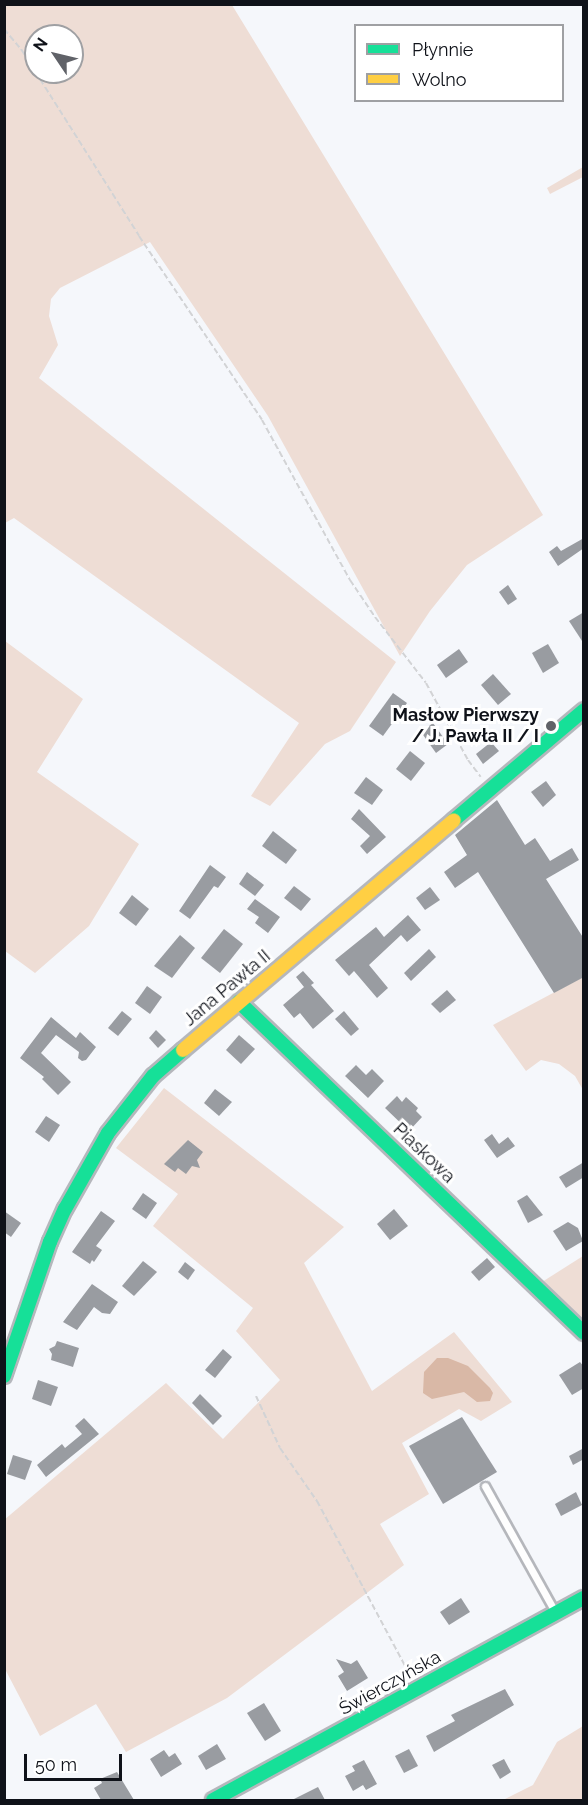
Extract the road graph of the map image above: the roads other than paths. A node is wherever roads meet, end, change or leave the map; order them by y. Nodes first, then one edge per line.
1 (584, 710) edge
2 (239, 1002) junction
3 (584, 1333) edge
4 (4, 1376) edge
5 (485, 1486) dead end
6 (584, 1598) edge
7 (555, 1614) junction
8 (213, 1800) edge

1 - 2 main road, Jana Pawła II
2 - 3 main road, Piaskowa
2 - 4 main road, Jana Pawła II
5 - 7 lane
6 - 7 main road, Świerczyńska
7 - 8 main road, Świerczyńska

